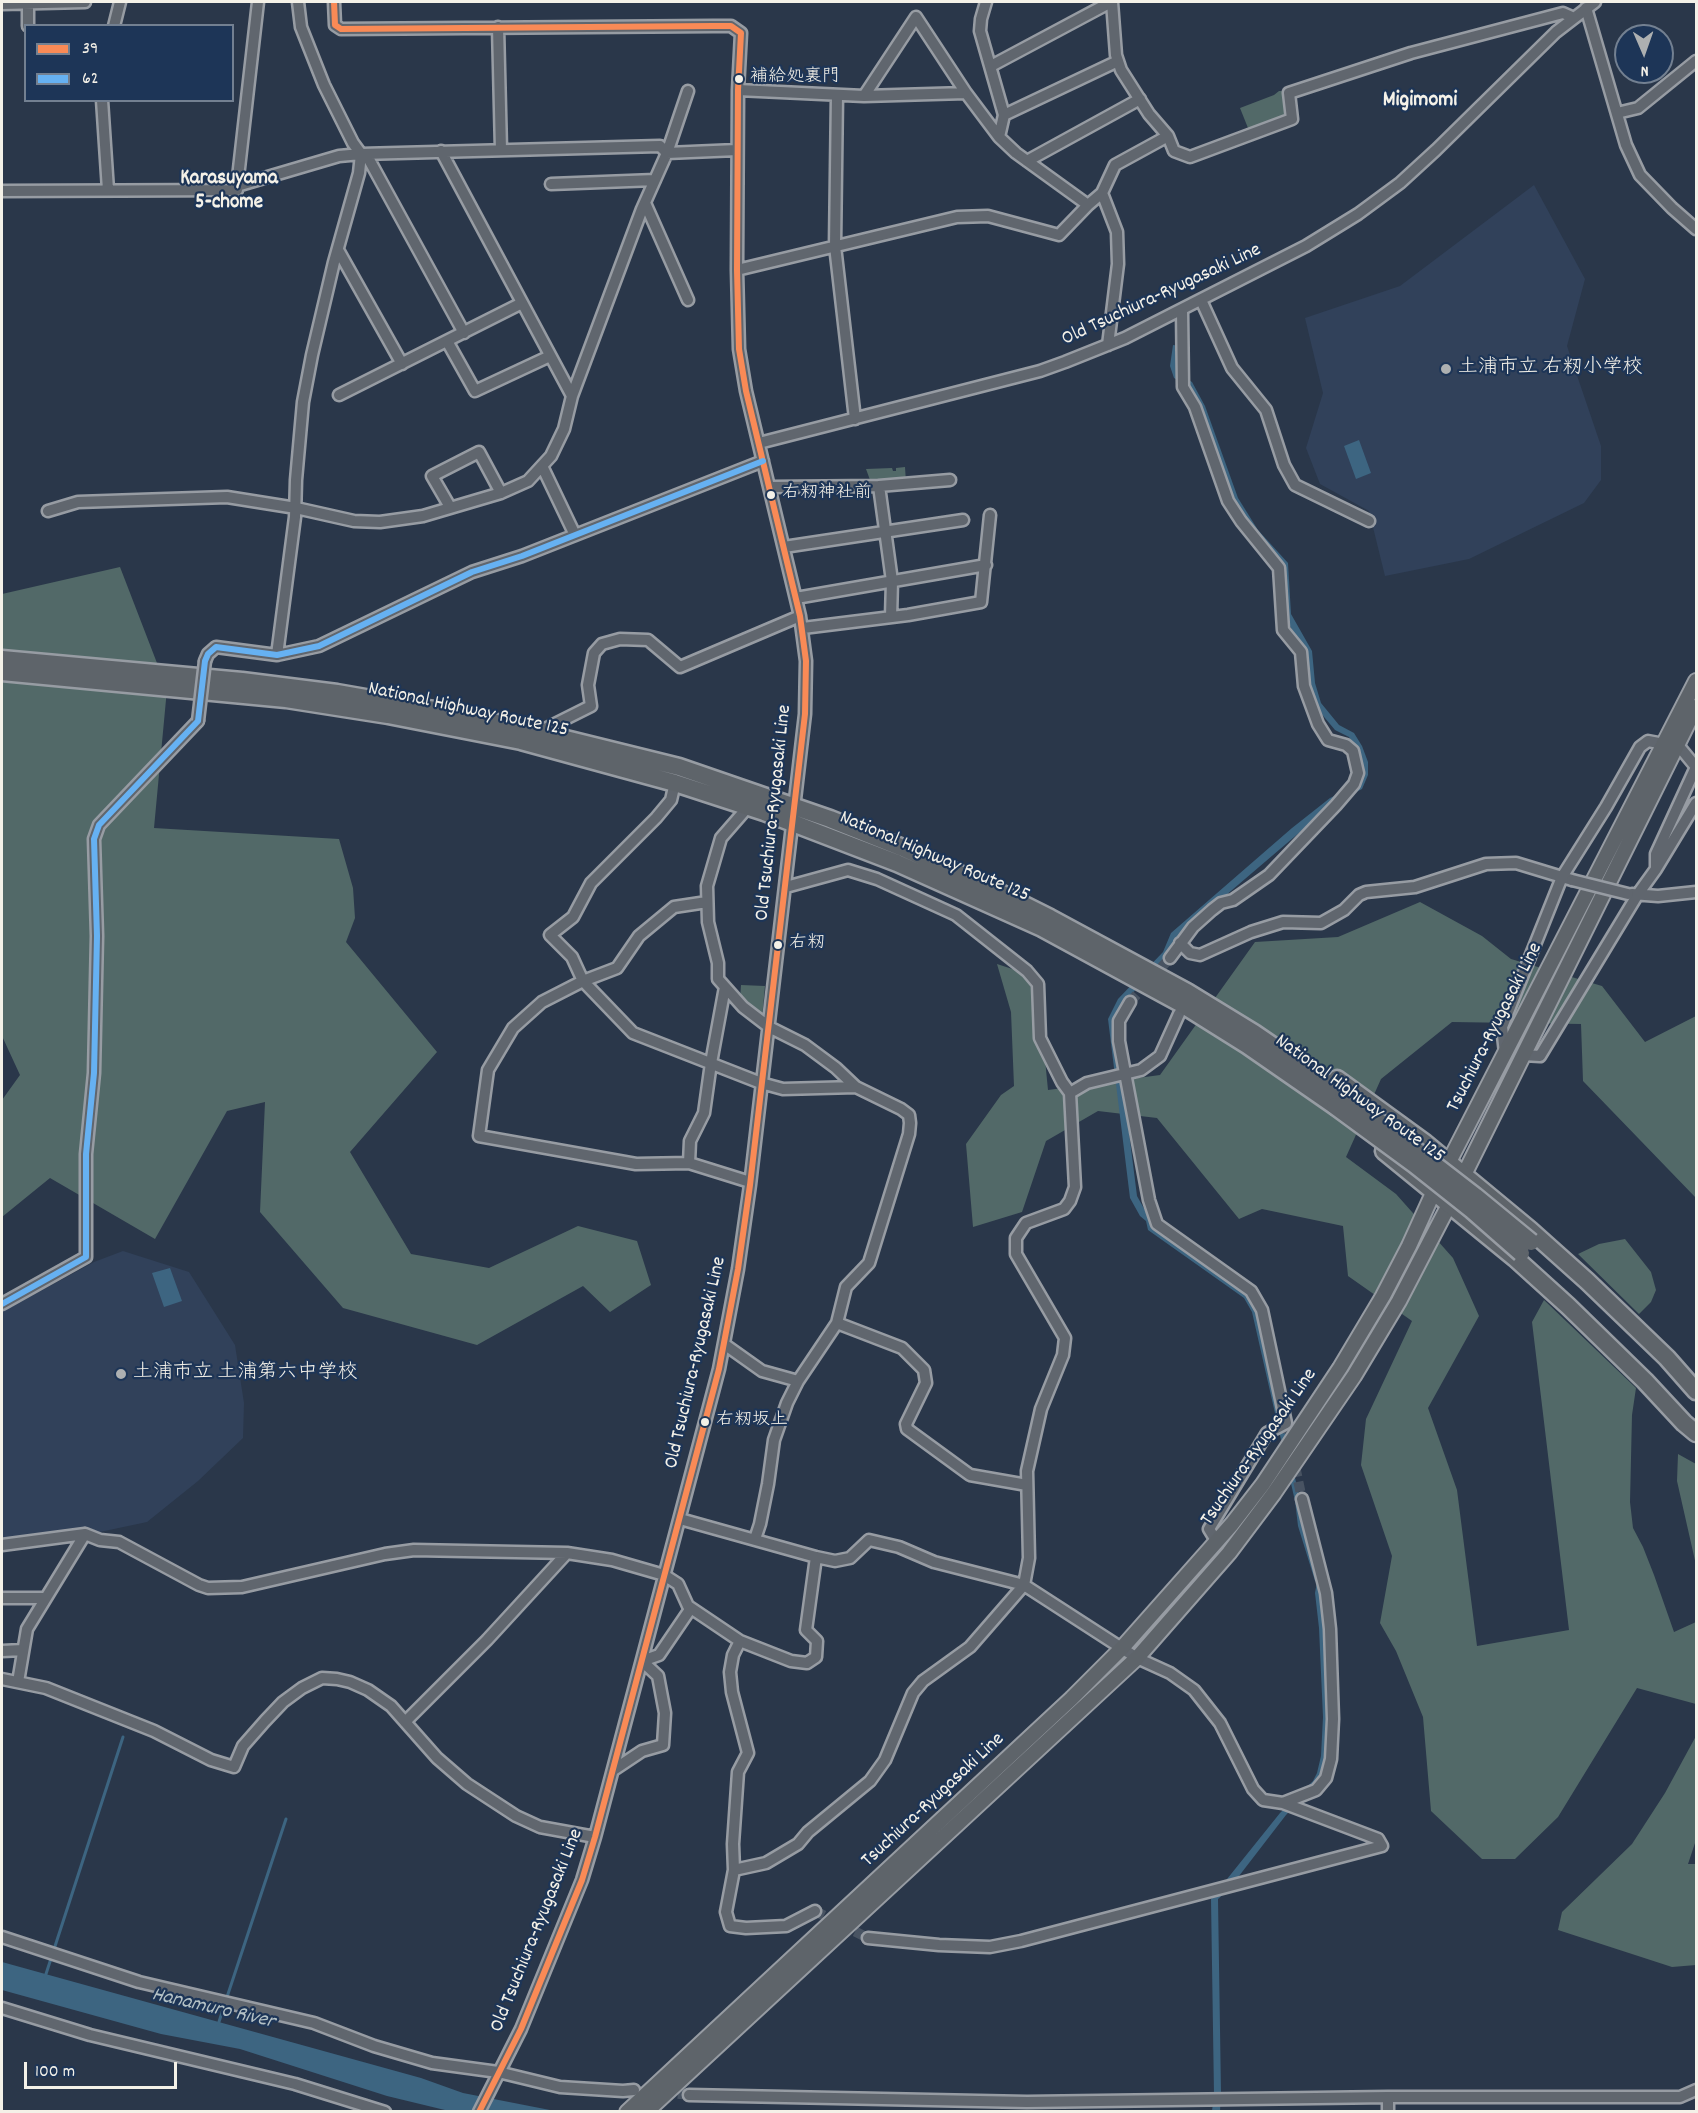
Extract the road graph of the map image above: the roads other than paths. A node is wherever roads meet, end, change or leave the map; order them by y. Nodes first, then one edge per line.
1 (85, 2) edge
2 (120, 2) edge
3 (258, 2) edge
4 (298, 2) edge
5 (334, 2) edge
6 (986, 2) edge
7 (1112, 2) edge
8 (28, 3) junction
9 (2, 4) edge
10 (1591, 5) edge
11 (1572, 17) junction
12 (28, 24) edge
13 (114, 24) edge
14 (498, 27) junction
15 (1118, 61) junction
16 (1696, 61) edge
17 (991, 66) junction
18 (738, 90) junction
19 (688, 92) dead end
20 (966, 93) junction
21 (837, 95) junction
22 (864, 96) junction
23 (1140, 99) junction
24 (102, 102) edge
25 (1617, 113) junction
26 (1004, 115) junction
27 (1168, 136) junction
28 (999, 137) junction
29 (501, 150) junction
30 (737, 150) junction
31 (441, 151) junction
32 (667, 153) junction
33 (364, 154) junction
34 (1027, 161) junction
35 (655, 180) junction
36 (551, 184) dead end
37 (237, 186) junction
38 (108, 190) junction
39 (2, 191) edge
40 (1102, 193) junction
41 (645, 203) junction
42 (1088, 205) junction
43 (1696, 229) edge
44 (835, 246) junction
45 (338, 250) junction
46 (737, 270) junction
47 (688, 300) dead end
48 (1202, 300) junction
49 (522, 303) junction
50 (1182, 310) junction
51 (464, 333) junction
52 (447, 341) junction
53 (1108, 345) junction
54 (550, 356) junction
55 (402, 364) junction
56 (339, 395) dead end
57 (572, 396) junction
58 (855, 419) junction
59 (759, 443) junction
60 (763, 461) junction
61 (542, 466) junction
62 (950, 480) dead end
63 (879, 486) junction
64 (770, 487) junction
65 (501, 493) junction
66 (450, 507) junction
67 (296, 508) junction
68 (48, 511) dead end
69 (990, 516) dead end
70 (963, 520) dead end
71 (1369, 521) dead end
72 (885, 531) junction
73 (576, 535) junction
74 (784, 547) junction
75 (986, 565) junction
76 (892, 581) junction
77 (796, 598) junction
78 (800, 616) junction
79 (891, 617) junction
80 (803, 628) junction
81 (277, 655) junction
82 (2, 659) edge
83 (2, 672) edge
84 (1696, 681) edge
85 (1696, 707) edge
86 (539, 732) junction
87 (1670, 744) junction
88 (675, 783) junction
89 (1696, 803) edge
90 (748, 807) junction
91 (794, 815) junction
92 (1656, 869) junction
93 (1567, 878) junction
94 (786, 887) junction
95 (1696, 892) edge
96 (1633, 894) junction
97 (707, 902) junction
98 (1180, 943) junction
99 (1103, 953) junction
100 (1170, 958) tunnel mouth
101 (583, 981) junction
102 (725, 987) junction
103 (1130, 1002) tunnel mouth
104 (1179, 1014) junction
105 (769, 1027) junction
106 (1505, 1053) junction
107 (1523, 1055) junction
108 (711, 1063) junction
109 (1126, 1074) junction
110 (761, 1083) junction
111 (856, 1087) junction
112 (1070, 1093) junction
113 (689, 1162) junction
114 (1449, 1163) junction
115 (1463, 1174) junction
116 (750, 1182) junction
117 (1434, 1191) junction
118 (1450, 1203) junction
119 (1526, 1247) junction
120 (2, 1304) edge
121 (837, 1323) junction
122 (724, 1344) junction
123 (798, 1382) junction
124 (1696, 1391) edge
125 (1696, 1405) edge
126 (1696, 1423) edge
127 (1696, 1433) edge
128 (1027, 1485) junction
129 (1302, 1499) tunnel mouth
130 (680, 1519) junction
131 (85, 1534) junction
132 (755, 1539) junction
133 (1217, 1542) junction
134 (2, 1545) edge
135 (567, 1553) junction
136 (816, 1557) junction
137 (664, 1575) junction
138 (1024, 1585) junction
139 (2, 1598) edge
140 (44, 1598) junction
141 (691, 1608) junction
142 (740, 1641) junction
143 (1122, 1648) junction
144 (23, 1650) junction
145 (2, 1651) edge
146 (1137, 1658) junction
147 (642, 1661) junction
148 (2, 1679) edge
149 (18, 1682) junction
150 (405, 1722) junction
151 (615, 1769) junction
152 (1283, 1803) junction
153 (596, 1837) junction
154 (734, 1870) junction
155 (815, 1911) dead end
156 (2, 1937) edge
157 (868, 1938) tunnel mouth
158 (2, 2007) edge
159 (496, 2075) junction
160 (1696, 2090) edge
161 (638, 2094) junction
162 (689, 2094) tunnel mouth
163 (1388, 2097) junction
164 (1027, 2107) edge
165 (385, 2112) edge
166 (478, 2112) edge
167 (627, 2112) edge
168 (646, 2112) edge
169 (1389, 2112) edge

1 - 8 street
2 - 13 street
3 - 37 street
4 - 33 street
5 - 14 street
6 - 17 street
7 - 15 street
7 - 17 street
8 - 9 street
8 - 12 street
10 - 11 street, Old Tsuchiura-Ryugasaki Line
10 - 25 street
11 - 27 street
11 - 48 street, Old Tsuchiura-Ryugasaki Line
14 - 18 street
14 - 29 street
15 - 23 street
15 - 26 street
16 - 25 street
17 - 26 street
18 - 21 street
18 - 30 street
19 - 32 street
20 - 22 street
20 - 22 street
20 - 28 street
21 - 22 street
21 - 44 street
23 - 27 street
23 - 34 street
24 - 38 street
25 - 43 street
26 - 28 street
27 - 40 street
28 - 34 street
29 - 31 street
29 - 32 street
30 - 32 street
30 - 46 street
31 - 33 street
31 - 49 street
32 - 35 street
33 - 37 street
33 - 45 street
33 - 51 street
34 - 42 street
35 - 36 street
35 - 41 street
37 - 38 street
38 - 39 street
40 - 42 street
40 - 53 street
41 - 47 street
41 - 57 street
42 - 44 street
44 - 46 street
44 - 58 street
45 - 55 street
45 - 67 street
46 - 59 street
48 - 50 street, Old Tsuchiura-Ryugasaki Line
48 - 71 street
49 - 51 street
49 - 54 street
50 - 53 street, Old Tsuchiura-Ryugasaki Line
50 - 98 street
51 - 52 street
52 - 54 street
52 - 55 street
53 - 58 street, Old Tsuchiura-Ryugasaki Line
54 - 57 street
55 - 56 street
57 - 61 street
58 - 59 street, Old Tsuchiura-Ryugasaki Line
59 - 60 street, Old Tsuchiura-Ryugasaki Line
60 - 64 street, Old Tsuchiura-Ryugasaki Line
60 - 73 street
61 - 65 street
61 - 73 street
62 - 63 street
63 - 64 street
63 - 72 street
64 - 74 street, Old Tsuchiura-Ryugasaki Line
65 - 66 street
65 - 66 street
66 - 67 street
67 - 68 street
67 - 81 street
69 - 75 street
70 - 72 street
72 - 74 street
72 - 76 street
73 - 81 street
74 - 77 street, Old Tsuchiura-Ryugasaki Line
75 - 76 street
75 - 79 street
76 - 77 street
76 - 79 street
77 - 78 street, Old Tsuchiura-Ryugasaki Line
78 - 80 street, Old Tsuchiura-Ryugasaki Line
78 - 86 street
79 - 80 street
80 - 91 street, Old Tsuchiura-Ryugasaki Line
81 - 120 street, bridge
82 - 86 highway, National Highway Route 125
83 - 88 highway, National Highway Route 125
84 - 87 main road, Tsuchiura-Ryugasaki Line
85 - 87 main road, Tsuchiura-Ryugasaki Line
86 - 91 highway, National Highway Route 125
87 - 92 street
87 - 93 street
87 - 106 main road, Tsuchiura-Ryugasaki Line
87 - 107 main road, Tsuchiura-Ryugasaki Line
88 - 90 highway, National Highway Route 125
88 - 101 street
89 - 92 street
90 - 91 highway, National Highway Route 125
90 - 97 street
91 - 94 street, Old Tsuchiura-Ryugasaki Line
91 - 99 highway, National Highway Route 125
92 - 96 street
93 - 96 street, bridge
93 - 98 street
93 - 106 street
94 - 105 street, Old Tsuchiura-Ryugasaki Line
94 - 112 street
95 - 96 street
96 - 107 street
97 - 101 street
97 - 102 street
98 - 100 street
99 - 104 highway
99 - 114 highway
99 - 119 highway, National Highway Route 125, bridge
101 - 108 street
101 - 113 street
102 - 105 street
102 - 108 street
103 - 109 street
104 - 109 street
104 - 117 highway
105 - 110 street, Old Tsuchiura-Ryugasaki Line
105 - 111 street
106 - 114 main road, Tsuchiura-Ryugasaki Line
107 - 115 main road, Tsuchiura-Ryugasaki Line
108 - 110 street
108 - 113 street
109 - 112 street
109 - 133 street
110 - 111 street
110 - 116 street, Old Tsuchiura-Ryugasaki Line
111 - 121 street
112 - 128 street
113 - 116 street
114 - 115 highway
114 - 117 main road, Tsuchiura-Ryugasaki Line
115 - 118 main road, Tsuchiura-Ryugasaki Line
115 - 124 highway
116 - 122 street, Old Tsuchiura-Ryugasaki Line
117 - 118 highway
117 - 133 main road, Tsuchiura-Ryugasaki Line
118 - 127 highway
118 - 146 main road, Tsuchiura-Ryugasaki Line
119 - 125 highway, National Highway Route 125
119 - 126 highway, National Highway Route 125
121 - 123 street
121 - 128 street
122 - 123 street
122 - 130 street, Old Tsuchiura-Ryugasaki Line
123 - 132 street
128 - 138 street
129 - 152 street
130 - 132 street
130 - 137 street, Old Tsuchiura-Ryugasaki Line
131 - 134 street
131 - 135 street
131 - 140 street
132 - 136 street
133 - 143 main road, Tsuchiura-Ryugasaki Line
135 - 137 street
135 - 150 street
136 - 138 street
136 - 142 street
137 - 141 street
137 - 147 street, Old Tsuchiura-Ryugasaki Line
138 - 143 street
138 - 154 street
139 - 140 street
140 - 144 street
141 - 142 street
141 - 147 street
142 - 154 street
143 - 146 street
143 - 161 main road, Tsuchiura-Ryugasaki Line
144 - 145 street
144 - 149 street
146 - 152 street
146 - 168 main road, Tsuchiura-Ryugasaki Line
147 - 151 street, Old Tsuchiura-Ryugasaki Line
147 - 151 street
148 - 149 street
149 - 150 street
150 - 153 street
151 - 153 street, Old Tsuchiura-Ryugasaki Line
152 - 157 street
153 - 159 street, Old Tsuchiura-Ryugasaki Line
154 - 155 street
156 - 159 street
158 - 165 street
159 - 161 street
159 - 166 street, Old Tsuchiura-Ryugasaki Line
160 - 163 street
161 - 167 main road, Tsuchiura-Ryugasaki Line
162 - 164 street
163 - 164 street
163 - 169 street

